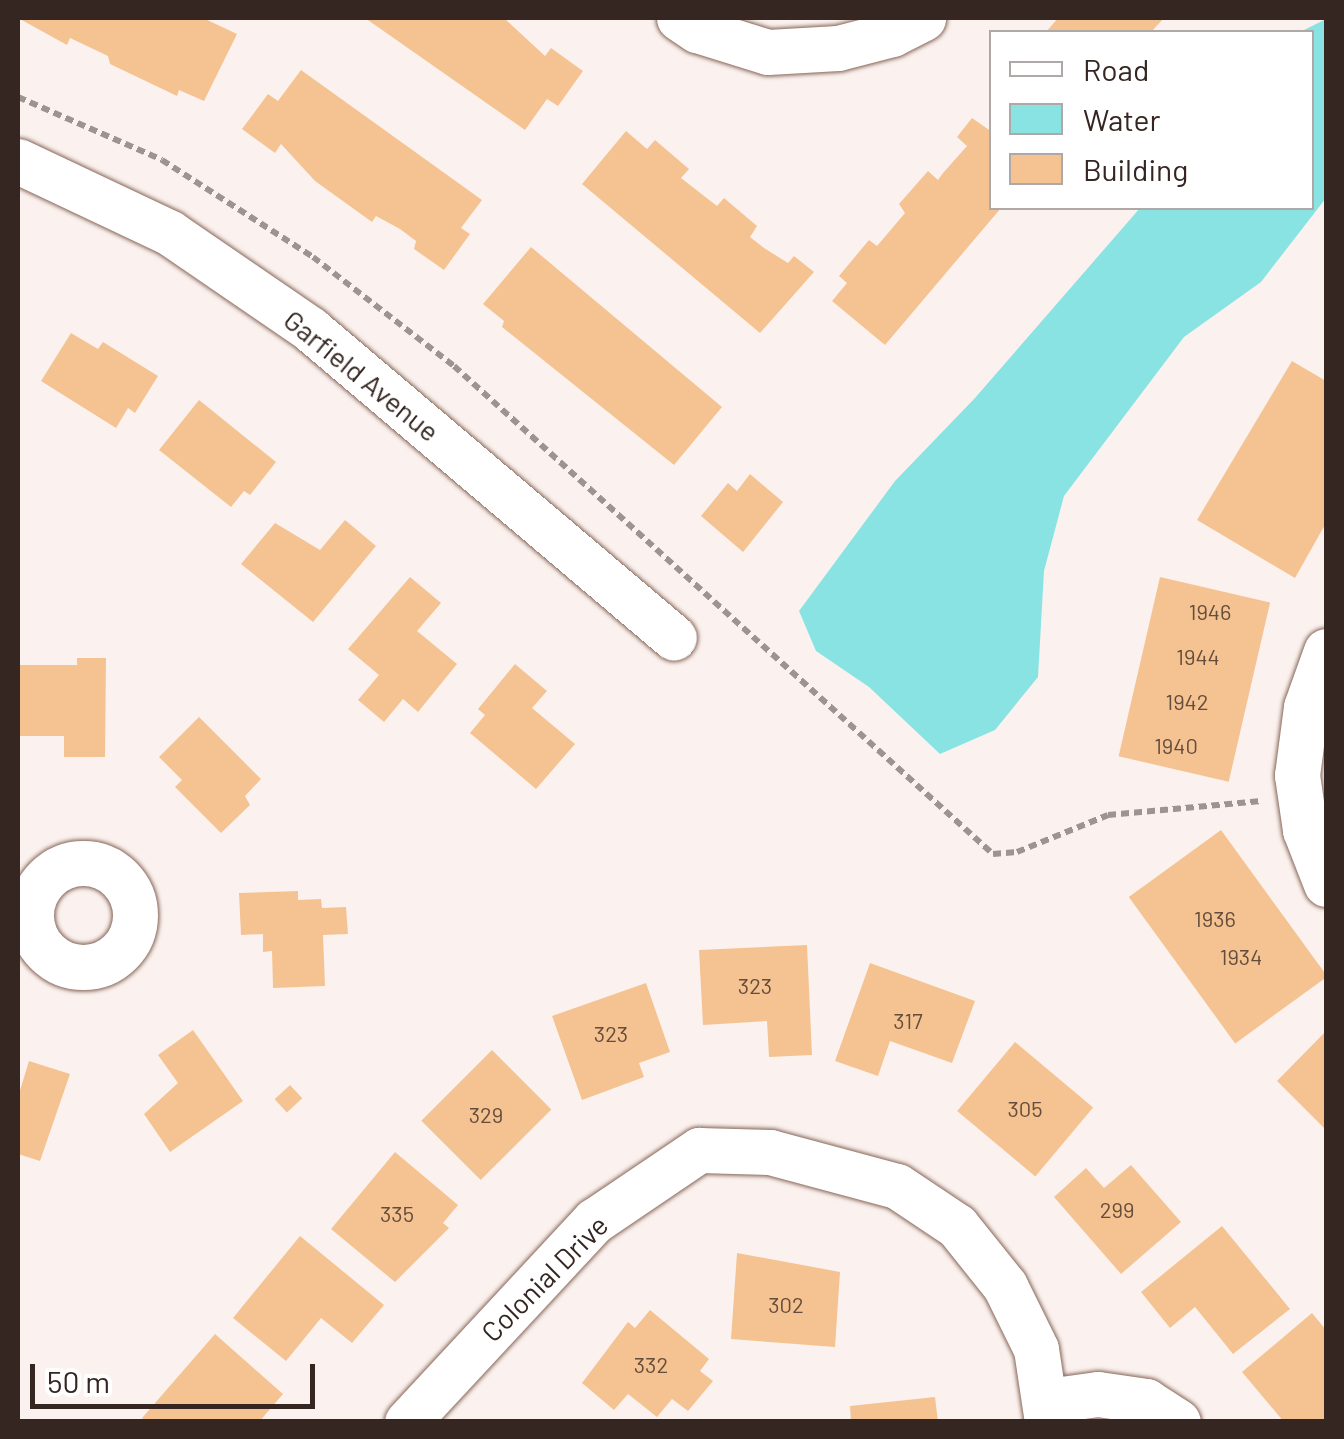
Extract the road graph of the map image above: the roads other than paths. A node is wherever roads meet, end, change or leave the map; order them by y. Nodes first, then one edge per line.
1 (679, 18) edge
2 (923, 18) edge
3 (18, 161) edge
4 (674, 638) dead end
5 (1326, 651) edge
6 (1326, 884) edge
7 (1047, 1411) edge
8 (407, 1422) edge
9 (1178, 1422) edge

1 - 2 street
3 - 4 street, Garfield Avenue
5 - 6 street
7 - 8 street, Colonial Drive
7 - 9 street, Colonial Drive

